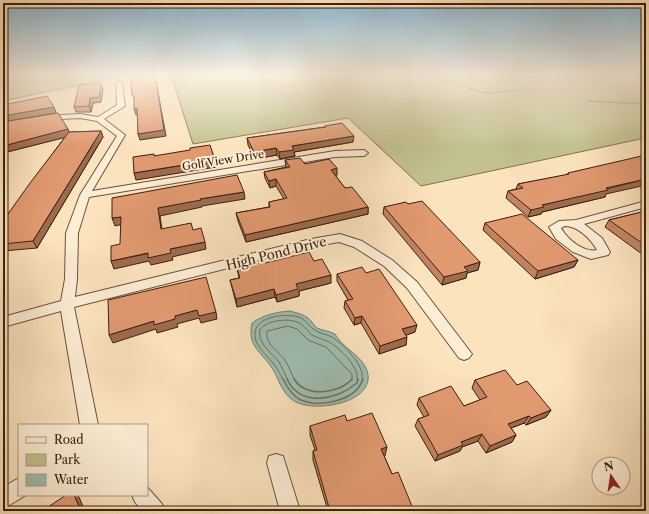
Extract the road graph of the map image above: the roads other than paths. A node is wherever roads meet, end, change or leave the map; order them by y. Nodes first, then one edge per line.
1 (120, 99) edge
2 (32, 119) edge
3 (99, 119) junction
4 (364, 153) dead end
5 (86, 195) junction
6 (646, 204) edge
7 (576, 223) dead end
8 (67, 304) junction
9 (3, 322) edge
10 (464, 354) dead end
11 (89, 424) edge
12 (276, 463) dead end
13 (18, 489) edge
14 (143, 496) edge
15 (3, 499) edge
16 (155, 511) edge
17 (290, 511) edge

1 - 3 street
2 - 3 street
3 - 5 street
4 - 5 street, Golf View Drive
5 - 8 street
6 - 7 street
8 - 9 street, High Pond Drive
8 - 10 street, High Pond Drive
8 - 11 street
12 - 17 street
13 - 15 street
14 - 16 street

